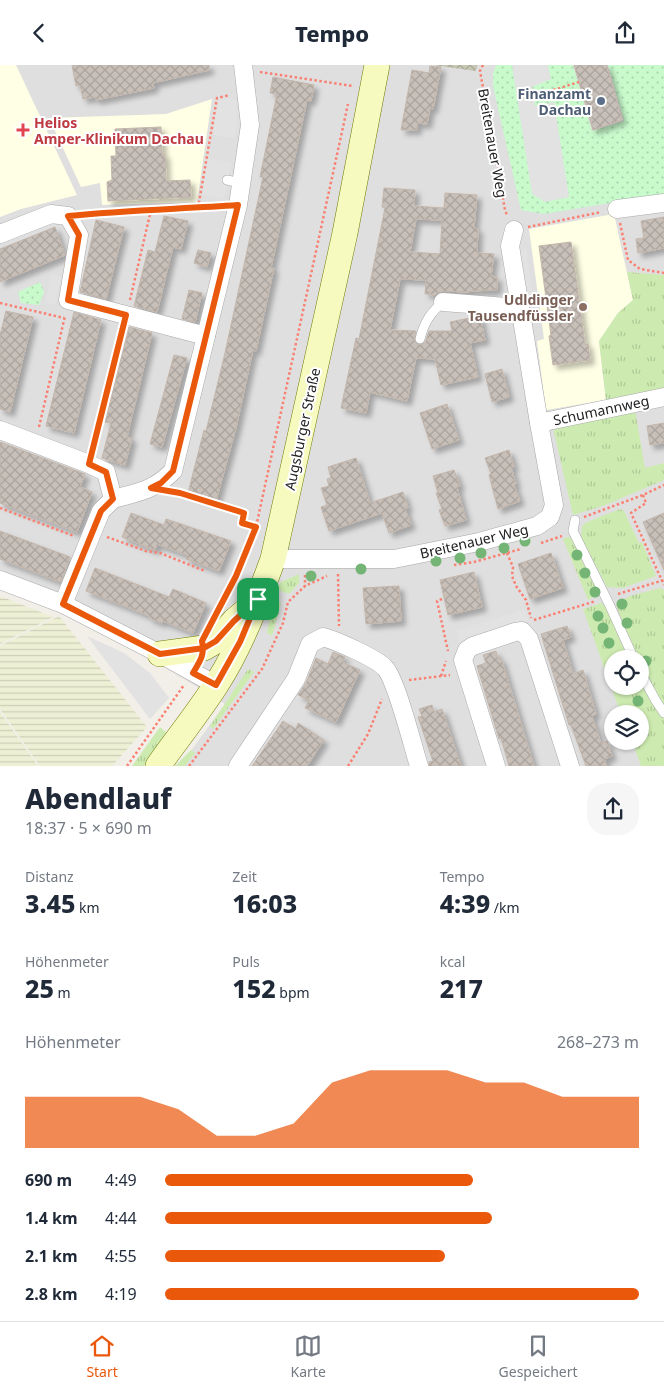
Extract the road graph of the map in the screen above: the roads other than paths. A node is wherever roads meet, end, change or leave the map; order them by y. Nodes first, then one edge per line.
1 (377, 65) edge
2 (243, 67) edge
3 (664, 203) edge
4 (617, 209) road end
5 (514, 230) road end
6 (0, 235) edge
7 (442, 302) joint
8 (520, 308) junction
9 (206, 336) junction
10 (420, 339) dead end
11 (664, 397) edge
12 (539, 423) junction
13 (0, 430) edge
14 (113, 499) junction
15 (575, 520) road end
16 (273, 559) junction
17 (0, 580) edge
18 (258, 599) junction
19 (63, 604) junction
20 (630, 650) edge
21 (160, 654) junction
22 (216, 685) junction
23 (649, 688) edge
24 (664, 713) edge
25 (158, 766) edge
26 (238, 766) edge
27 (419, 766) edge
28 (496, 766) edge
29 (570, 766) edge

1 - 16 main road, Augsburger Straße
2 - 9 street
3 - 4 street
5 - 8 street, Breitenauer Weg
6 - 9 street
7 - 8 street
7 - 10 lane
8 - 12 street, Breitenauer Weg
9 - 14 street
11 - 12 street, Schumannweg
12 - 16 street, Breitenauer Weg
13 - 14 street
14 - 19 street
15 - 20 lane
16 - 18 main road, Augsburger Straße
17 - 19 street
18 - 21 main road
18 - 22 main road, Augsburger Straße
19 - 21 street
21 - 22 street
22 - 25 main road, Augsburger Straße
23 - 24 lane
26 - 27 street
28 - 29 street

